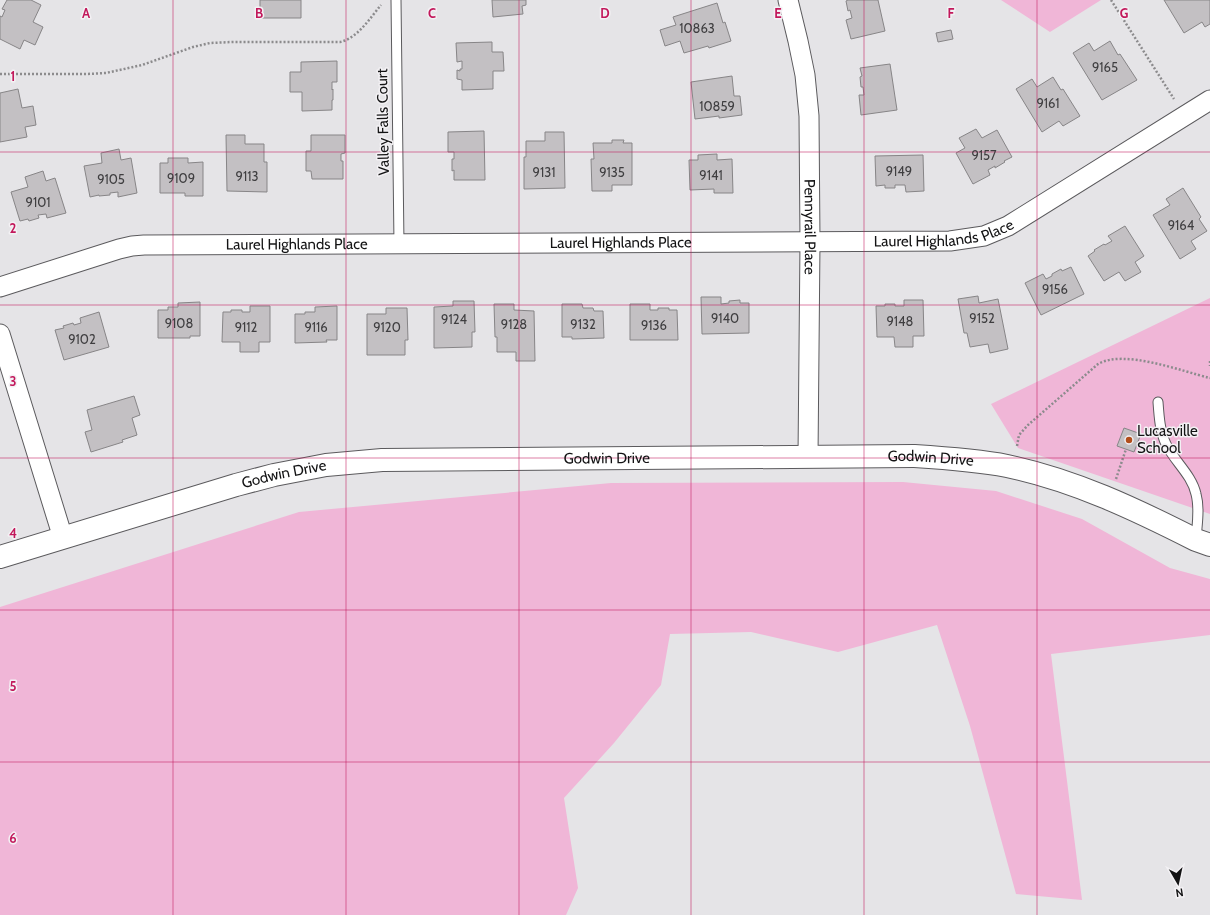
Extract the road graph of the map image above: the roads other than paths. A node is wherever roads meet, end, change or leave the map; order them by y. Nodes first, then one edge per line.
1 (396, 0) edge
2 (788, 0) edge
3 (1210, 100) edge
4 (810, 242) junction
5 (399, 244) junction
6 (0, 287) edge
7 (0, 334) edge
8 (1158, 402) dead end
9 (808, 456) junction
10 (63, 538) junction
11 (1203, 542) edge
12 (0, 557) edge

1 - 5 lane, Valley Falls Court
2 - 4 street, Pennyrail Place
3 - 4 street, Laurel Highlands Place
4 - 5 street, Laurel Highlands Place
4 - 9 street, Pennyrail Place
5 - 6 street, Laurel Highlands Place
7 - 10 street
8 - 11 lane
9 - 10 street, Godwin Drive
9 - 11 street, Godwin Drive
10 - 12 street, Godwin Drive

